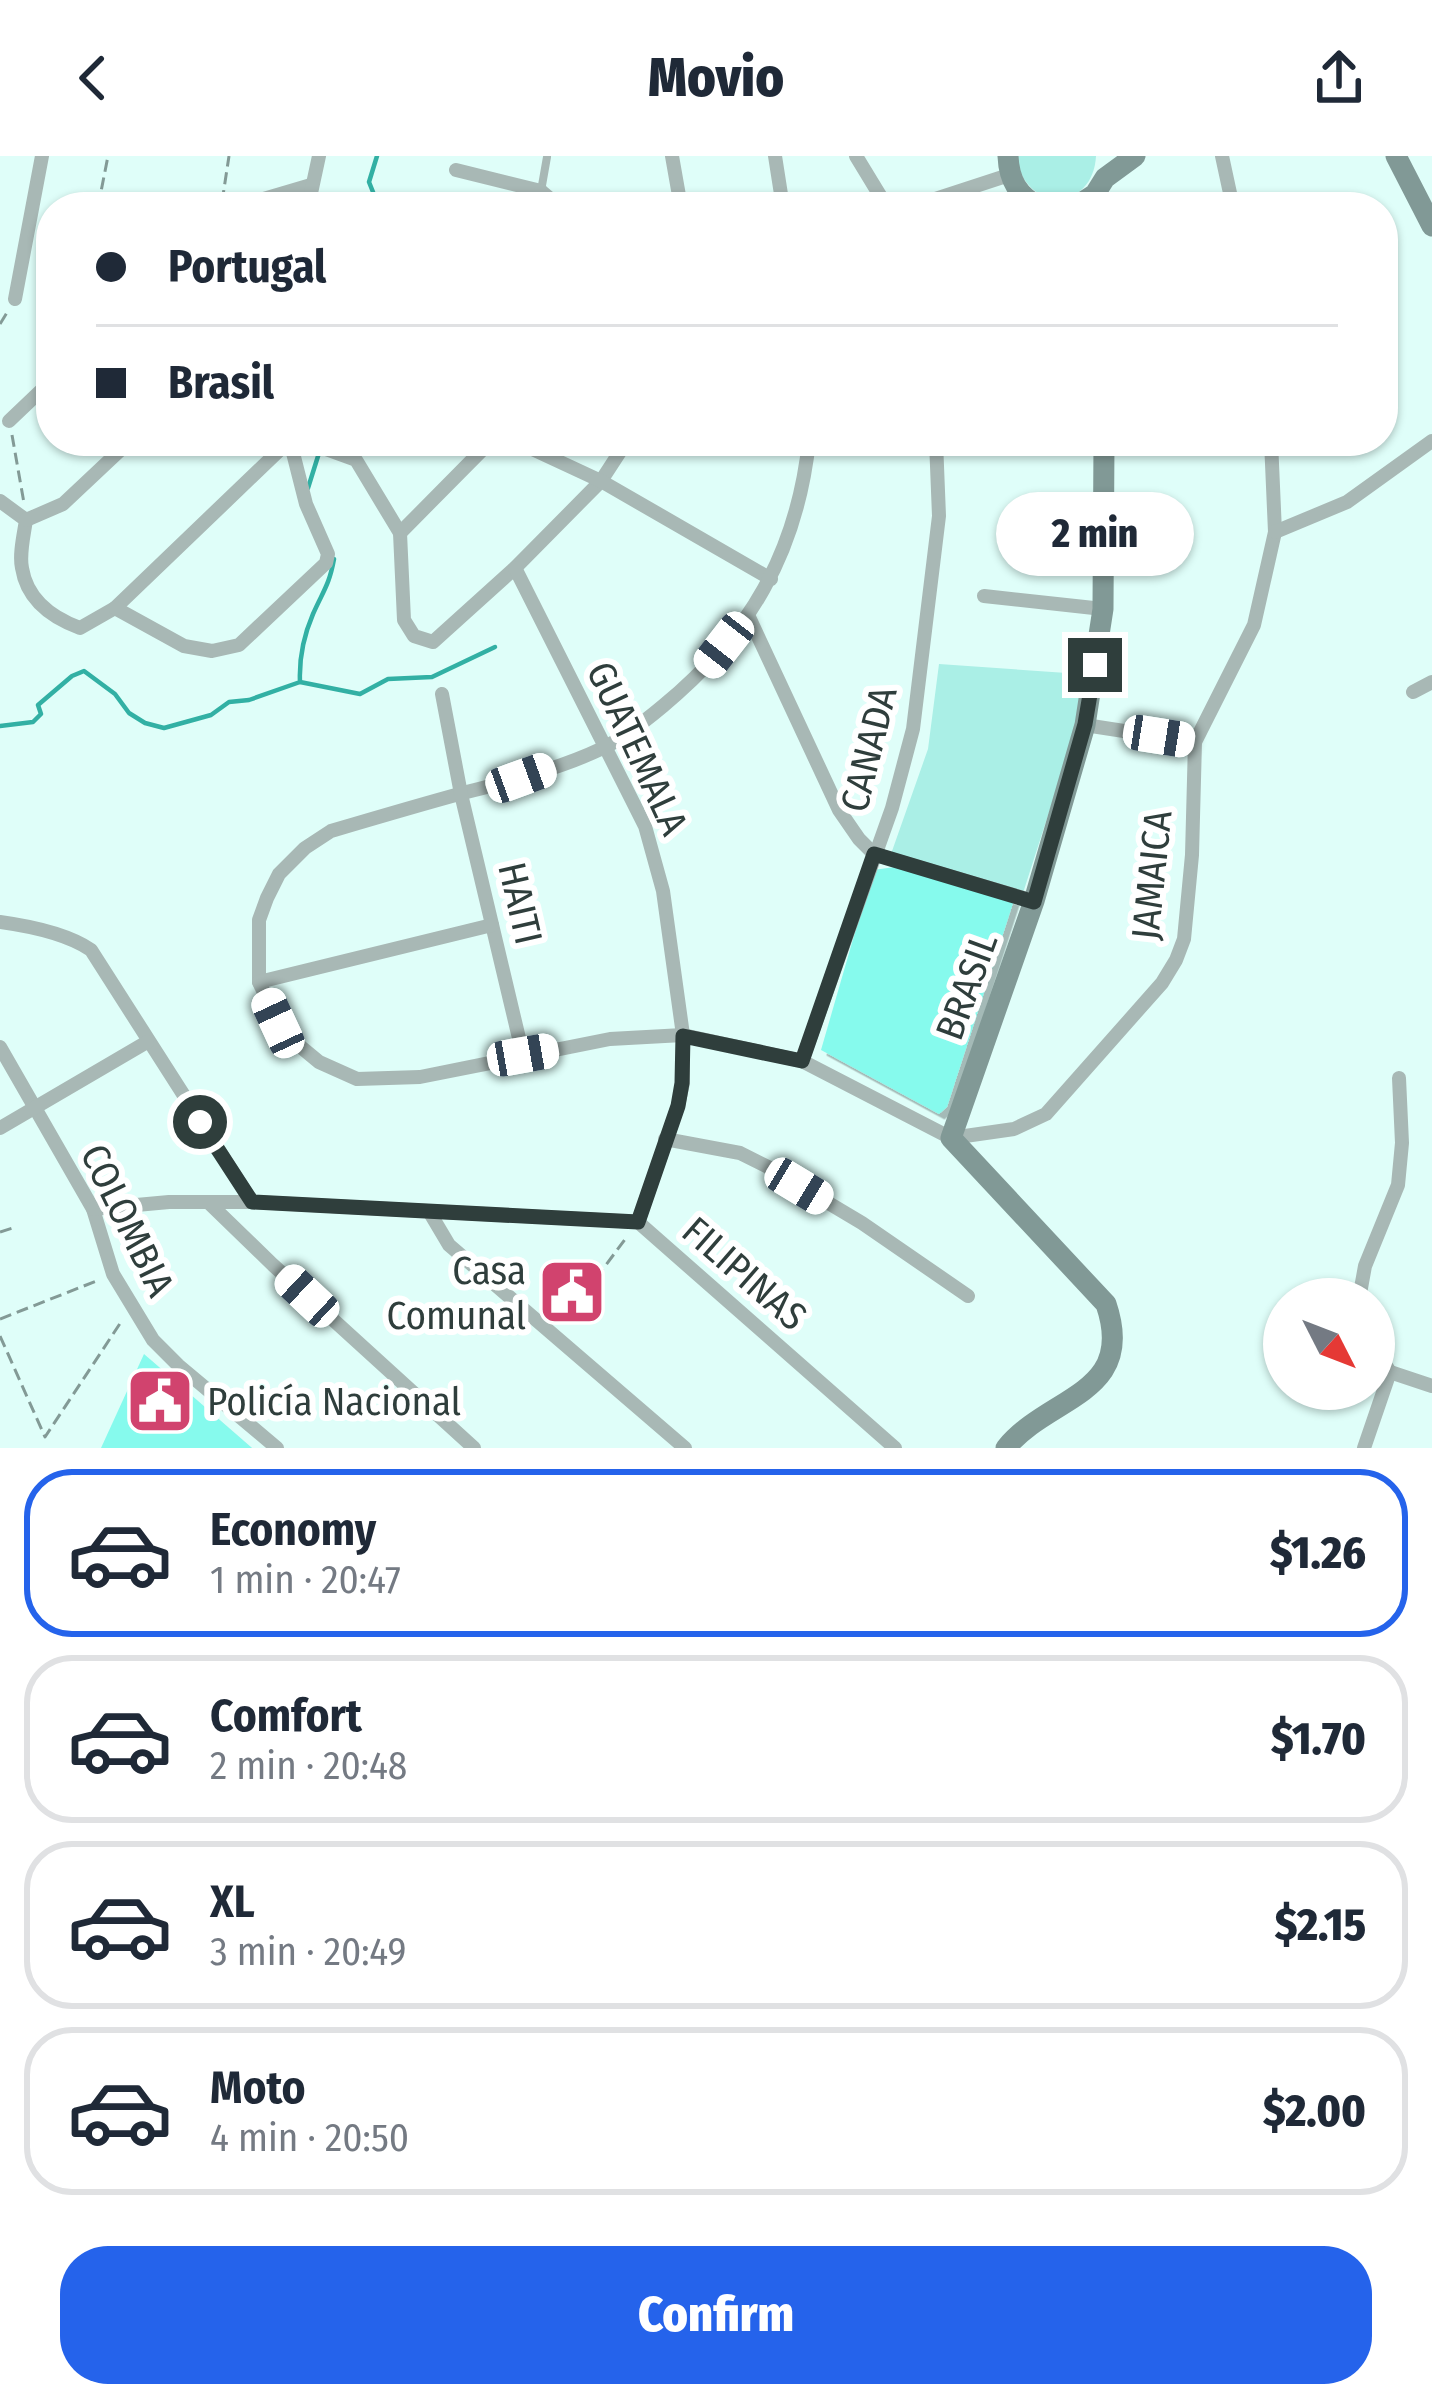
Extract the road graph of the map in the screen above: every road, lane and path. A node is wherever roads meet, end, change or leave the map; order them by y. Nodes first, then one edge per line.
1 (42, 156) edge
2 (108, 156) edge
3 (229, 156) edge
4 (319, 156) edge
5 (672, 156) edge
6 (775, 156) edge
7 (856, 156) edge
8 (1135, 156) edge
9 (1222, 156) edge
10 (1396, 156) edge
11 (548, 157) edge
12 (1008, 165) edge
13 (457, 170) dead end
14 (1100, 184) edge
15 (311, 185) junction
16 (542, 191) joint
17 (101, 192) edge
18 (223, 192) edge
19 (287, 192) edge
20 (310, 192) edge
21 (678, 192) edge
22 (781, 192) edge
23 (878, 192) edge
24 (946, 192) edge
25 (1230, 192) edge
26 (1432, 226) edge
27 (15, 299) dead end
28 (36, 395) edge
29 (9, 421) joint
30 (1432, 441) edge
31 (114, 456) edge
32 (274, 456) edge
33 (294, 456) edge
34 (344, 456) edge
35 (475, 456) edge
36 (547, 456) edge
37 (617, 456) edge
38 (806, 456) edge
39 (937, 456) edge
40 (1105, 456) edge
41 (1272, 456) edge
42 (601, 481) junction
43 (0, 501) edge
44 (26, 520) junction
45 (1275, 532) junction
46 (400, 533) junction
47 (515, 568) junction
48 (771, 579) junction
49 (983, 596) dead end
50 (115, 608) junction
51 (1103, 609) junction
52 (748, 615) junction
53 (1432, 682) edge
54 (1413, 692) dead end
55 (442, 694) dead end
56 (1085, 724) junction
57 (1195, 742) junction
58 (606, 747) junction
59 (461, 794) junction
60 (874, 854) junction
61 (1034, 902) junction
62 (0, 922) edge
63 (492, 925) junction
64 (259, 982) junction
65 (683, 1036) junction
66 (147, 1042) junction
67 (0, 1047) edge
68 (523, 1055) junction
69 (802, 1061) junction
70 (1399, 1078) dead end
71 (34, 1109) junction
72 (0, 1128) edge
73 (951, 1138) junction
74 (665, 1139) junction
75 (208, 1202) junction
76 (252, 1202) junction
77 (93, 1209) junction
78 (430, 1213) junction
79 (638, 1222) junction
80 (16, 1227) dead end
81 (0, 1232) edge
82 (113, 1274) junction
83 (1363, 1278) edge
84 (968, 1296) dead end
85 (131, 1307) junction
86 (0, 1319) edge
87 (549, 1332) junction
88 (0, 1336) edge
89 (1395, 1374) edge
90 (1432, 1386) edge
91 (1377, 1410) edge
92 (278, 1448) edge
93 (474, 1448) edge
94 (686, 1448) edge
95 (895, 1448) edge
96 (1006, 1448) edge
97 (1364, 1448) edge

1 - 27 street
2 - 17 path
3 - 18 path
4 - 15 street
5 - 21 street
6 - 22 street
7 - 23 street
8 - 14 street
9 - 25 street
10 - 26 street
11 - 16 lane
12 - 24 street
13 - 16 street
15 - 19 street
15 - 20 street
28 - 29 street
29 - 44 path
30 - 45 street
31 - 44 street
32 - 50 street
33 - 50 street
34 - 46 street
35 - 46 street
36 - 42 street
37 - 42 street
38 - 48 street
39 - 60 street, CANADA
40 - 51 street, BRASIL
41 - 45 street, JAMAICA
42 - 47 street
42 - 48 street
43 - 44 street
44 - 50 street
45 - 57 street, JAMAICA
46 - 47 street
47 - 58 street, GUATEMALA
48 - 52 street
49 - 51 street
51 - 56 street, BRASIL
52 - 58 street
52 - 60 street
53 - 54 street
55 - 59 street, HAITI
56 - 57 street
56 - 61 street, BRASIL
57 - 73 street, JAMAICA
58 - 59 street
58 - 65 street, GUATEMALA
59 - 63 street, HAITI
59 - 64 street
60 - 61 street
60 - 69 street, CANADA
61 - 73 street, BRASIL
62 - 66 street
63 - 64 street
63 - 68 street, HAITI
64 - 68 street
65 - 68 street
65 - 69 street
65 - 74 street, GUATEMALA
66 - 71 street
66 - 76 street
67 - 71 street, COLOMBIA
69 - 73 street
70 - 83 street
71 - 72 street
71 - 77 street, COLOMBIA
73 - 96 street
74 - 79 street, GUATEMALA
74 - 84 street
75 - 76 street, FILIPINAS
75 - 77 street, FILIPINAS
75 - 93 street
76 - 78 street, FILIPINAS
77 - 82 street, COLOMBIA
78 - 79 street, FILIPINAS
78 - 87 street
79 - 87 path
79 - 95 street, FILIPINAS
80 - 81 path
82 - 85 street, COLOMBIA
82 - 86 path
85 - 88 path
85 - 92 street, COLOMBIA
87 - 94 street
89 - 90 street
91 - 97 street

